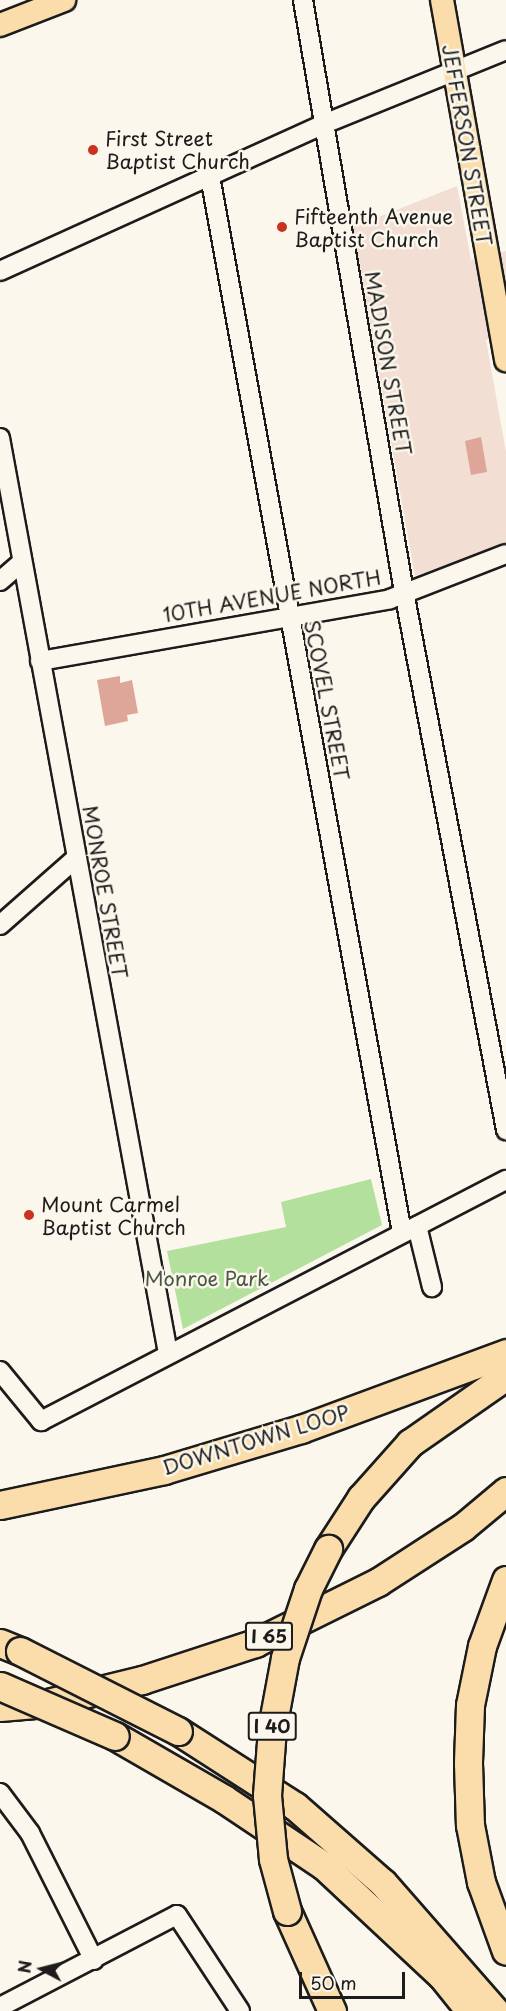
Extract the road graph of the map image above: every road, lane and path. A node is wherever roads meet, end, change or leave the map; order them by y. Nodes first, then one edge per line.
1 (64, 0) edge
2 (303, 0) edge
3 (442, 0) edge
4 (0, 25) edge
5 (506, 50) edge
6 (454, 71) junction
7 (324, 124) junction
8 (210, 176) junction
9 (0, 271) edge
10 (506, 360) edge
11 (0, 438) edge
12 (506, 554) edge
13 (22, 562) junction
14 (0, 581) edge
15 (404, 592) junction
16 (289, 619) junction
17 (40, 661) junction
18 (76, 858) junction
19 (0, 925) edge
20 (506, 1130) edge
21 (506, 1180) edge
22 (410, 1229) junction
23 (432, 1287) dead end
24 (168, 1353) junction
25 (506, 1353) edge
26 (0, 1371) edge
27 (506, 1376) edge
28 (506, 1491) edge
29 (0, 1505) edge
30 (506, 1580) edge
31 (10, 1647) edge
32 (0, 1686) edge
33 (0, 1707) edge
34 (0, 1793) edge
35 (506, 1951) edge
36 (94, 1960) junction
37 (0, 2007) edge
38 (240, 2011) edge
39 (332, 2011) edge
40 (471, 2011) edge
41 (495, 2011) edge

1 - 4 main road
2 - 7 street, MADISON STREET
3 - 6 main road, JEFFERSON STREET
5 - 6 street
6 - 7 street
6 - 10 main road, JEFFERSON STREET
7 - 8 street
7 - 15 street, MADISON STREET
8 - 9 street
8 - 16 street, SCOVEL STREET
11 - 13 street, MONROE STREET
12 - 15 street, 10TH AVENUE NORTH
13 - 14 street
13 - 17 street, MONROE STREET
15 - 16 street, 10TH AVENUE NORTH
15 - 20 street, MADISON STREET
16 - 17 street, 10TH AVENUE NORTH
16 - 22 street, SCOVEL STREET
17 - 18 street, MONROE STREET
18 - 19 street
18 - 24 street, MONROE STREET
21 - 22 street
22 - 23 street, SCOVEL STREET
22 - 24 street
24 - 26 street
25 - 29 highway, DOWNTOWN LOOP
27 - 39 highway, I 40, bridge
28 - 33 highway, I 65
30 - 35 highway
31 - 41 highway, bridge
32 - 40 highway, bridge
34 - 36 street
36 - 37 street
36 - 38 street

